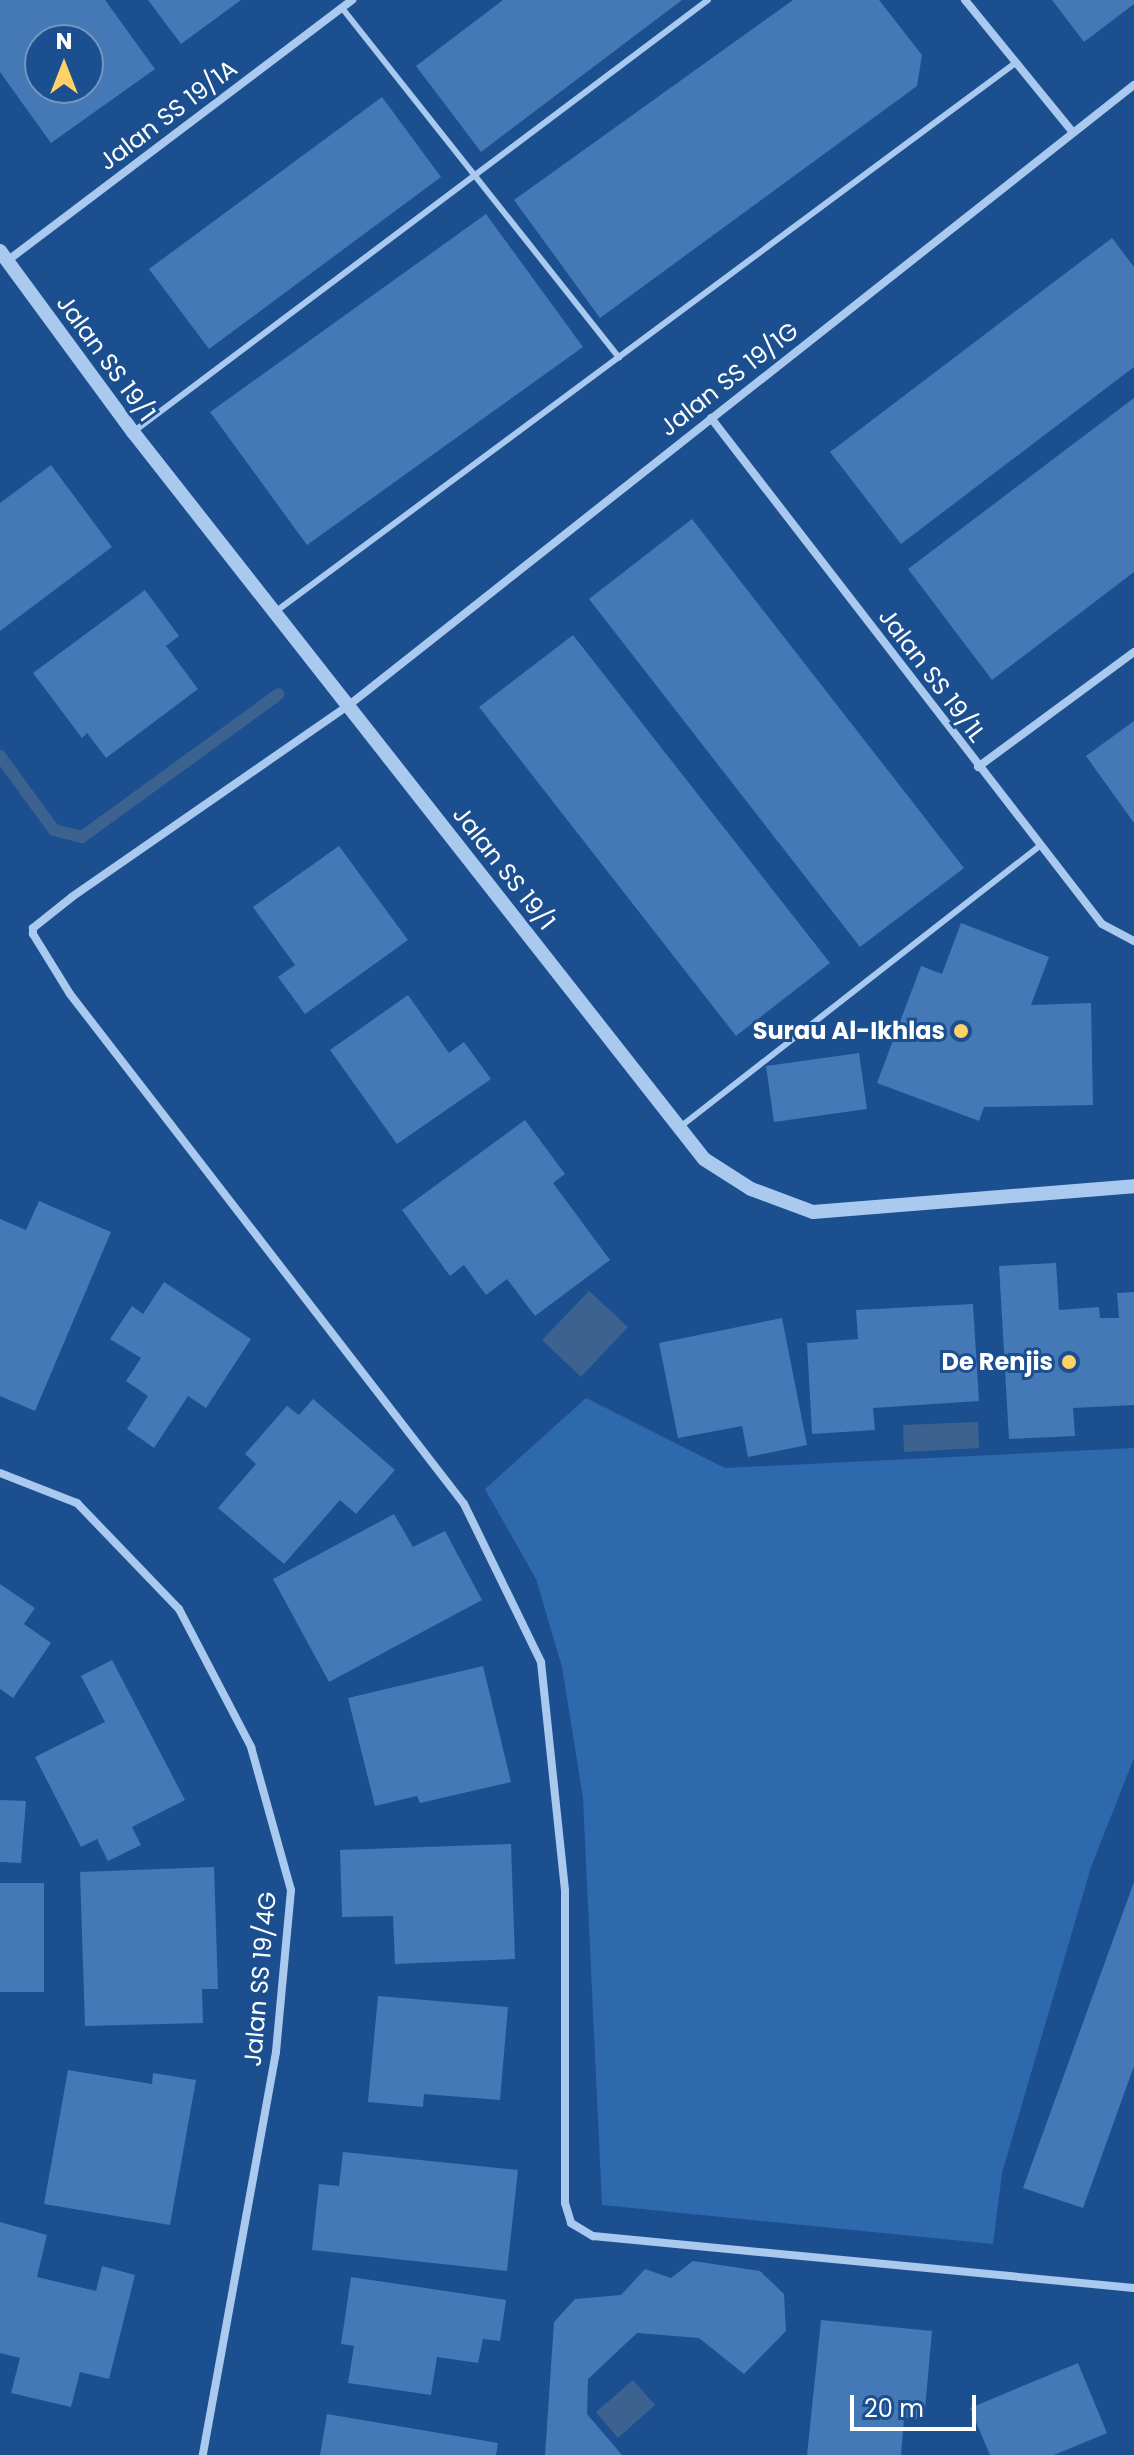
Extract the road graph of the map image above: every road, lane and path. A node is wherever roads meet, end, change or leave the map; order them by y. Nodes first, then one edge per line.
1 (352, 0) edge
2 (708, 0) edge
3 (965, 0) edge
4 (342, 8) junction
5 (1014, 64) junction
6 (1134, 85) edge
7 (1072, 131) junction
8 (474, 175) junction
9 (4, 256) edge
10 (619, 357) junction
11 (711, 418) junction
12 (133, 432) junction
13 (273, 613) junction
14 (1134, 652) edge
15 (349, 705) junction
16 (978, 767) junction
17 (1040, 846) junction
18 (1134, 941) edge
19 (680, 1127) junction
20 (1134, 1186) edge
21 (0, 1473) edge
22 (1134, 2288) edge
23 (203, 2455) edge

1 - 4 street, Jalan SS 19/1A
2 - 8 lane
3 - 5 street
4 - 8 lane
4 - 9 street, Jalan SS 19/1A
5 - 7 street
5 - 10 lane
6 - 7 street, Jalan SS 19/1G
7 - 11 street, Jalan SS 19/1G
8 - 10 lane
8 - 12 lane
9 - 12 street, Jalan SS 19/1
10 - 13 lane
11 - 15 street, Jalan SS 19/1G
11 - 16 street, Jalan SS 19/1L
12 - 13 street, Jalan SS 19/1
13 - 15 street, Jalan SS 19/1
14 - 16 street
15 - 19 street, Jalan SS 19/1
15 - 22 street, Jalan SS 19/1G
16 - 17 street, Jalan SS 19/1L
17 - 18 street, Jalan SS 19/1L
17 - 19 lane
19 - 20 street, Jalan SS 19/1
21 - 23 street, Jalan SS 19/4G

